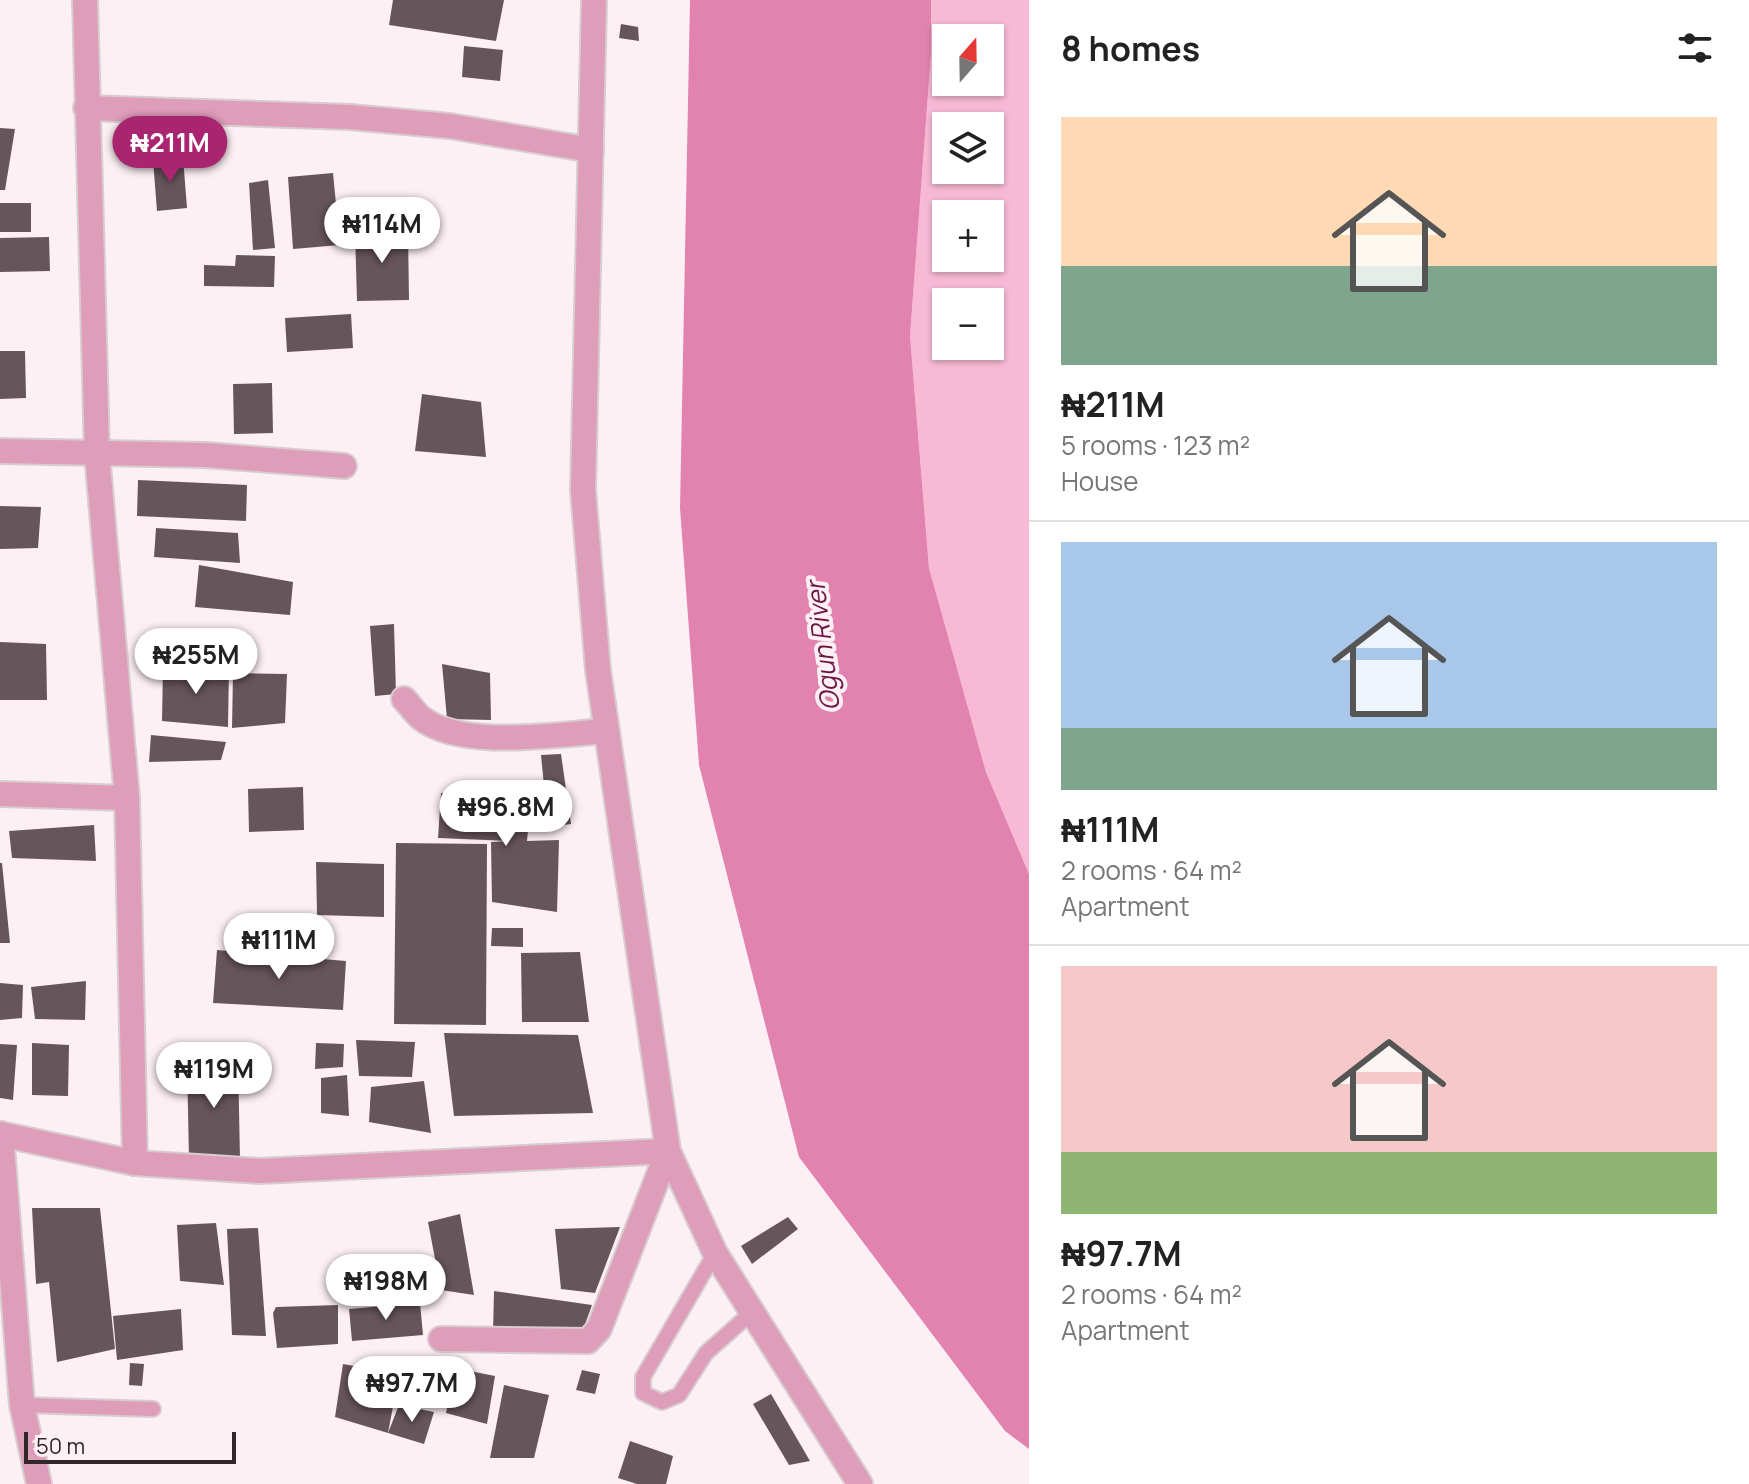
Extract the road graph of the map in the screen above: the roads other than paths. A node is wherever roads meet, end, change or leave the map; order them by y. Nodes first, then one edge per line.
1 (85, 0) edge
2 (594, 0) edge
3 (86, 108) junction
4 (591, 150) junction
5 (0, 451) edge
6 (97, 454) junction
7 (344, 466) dead end
8 (404, 699) dead end
9 (607, 731) junction
10 (0, 794) edge
11 (127, 798) junction
12 (1, 1134) edge
13 (668, 1151) junction
14 (135, 1163) junction
15 (715, 1253) junction
16 (752, 1312) junction
17 (441, 1339) dead end
18 (22, 1405) junction
19 (153, 1409) dead end
20 (39, 1484) edge
21 (860, 1484) edge

1 - 3 street
2 - 4 street
3 - 4 street
3 - 6 street
4 - 9 street
5 - 6 street
6 - 7 street
6 - 11 street
8 - 9 street
9 - 13 street
10 - 11 street
11 - 14 street
12 - 14 street
12 - 18 street
13 - 14 street
13 - 15 street
13 - 17 street
15 - 16 street
15 - 16 lane
16 - 21 street
18 - 19 lane
18 - 20 street

